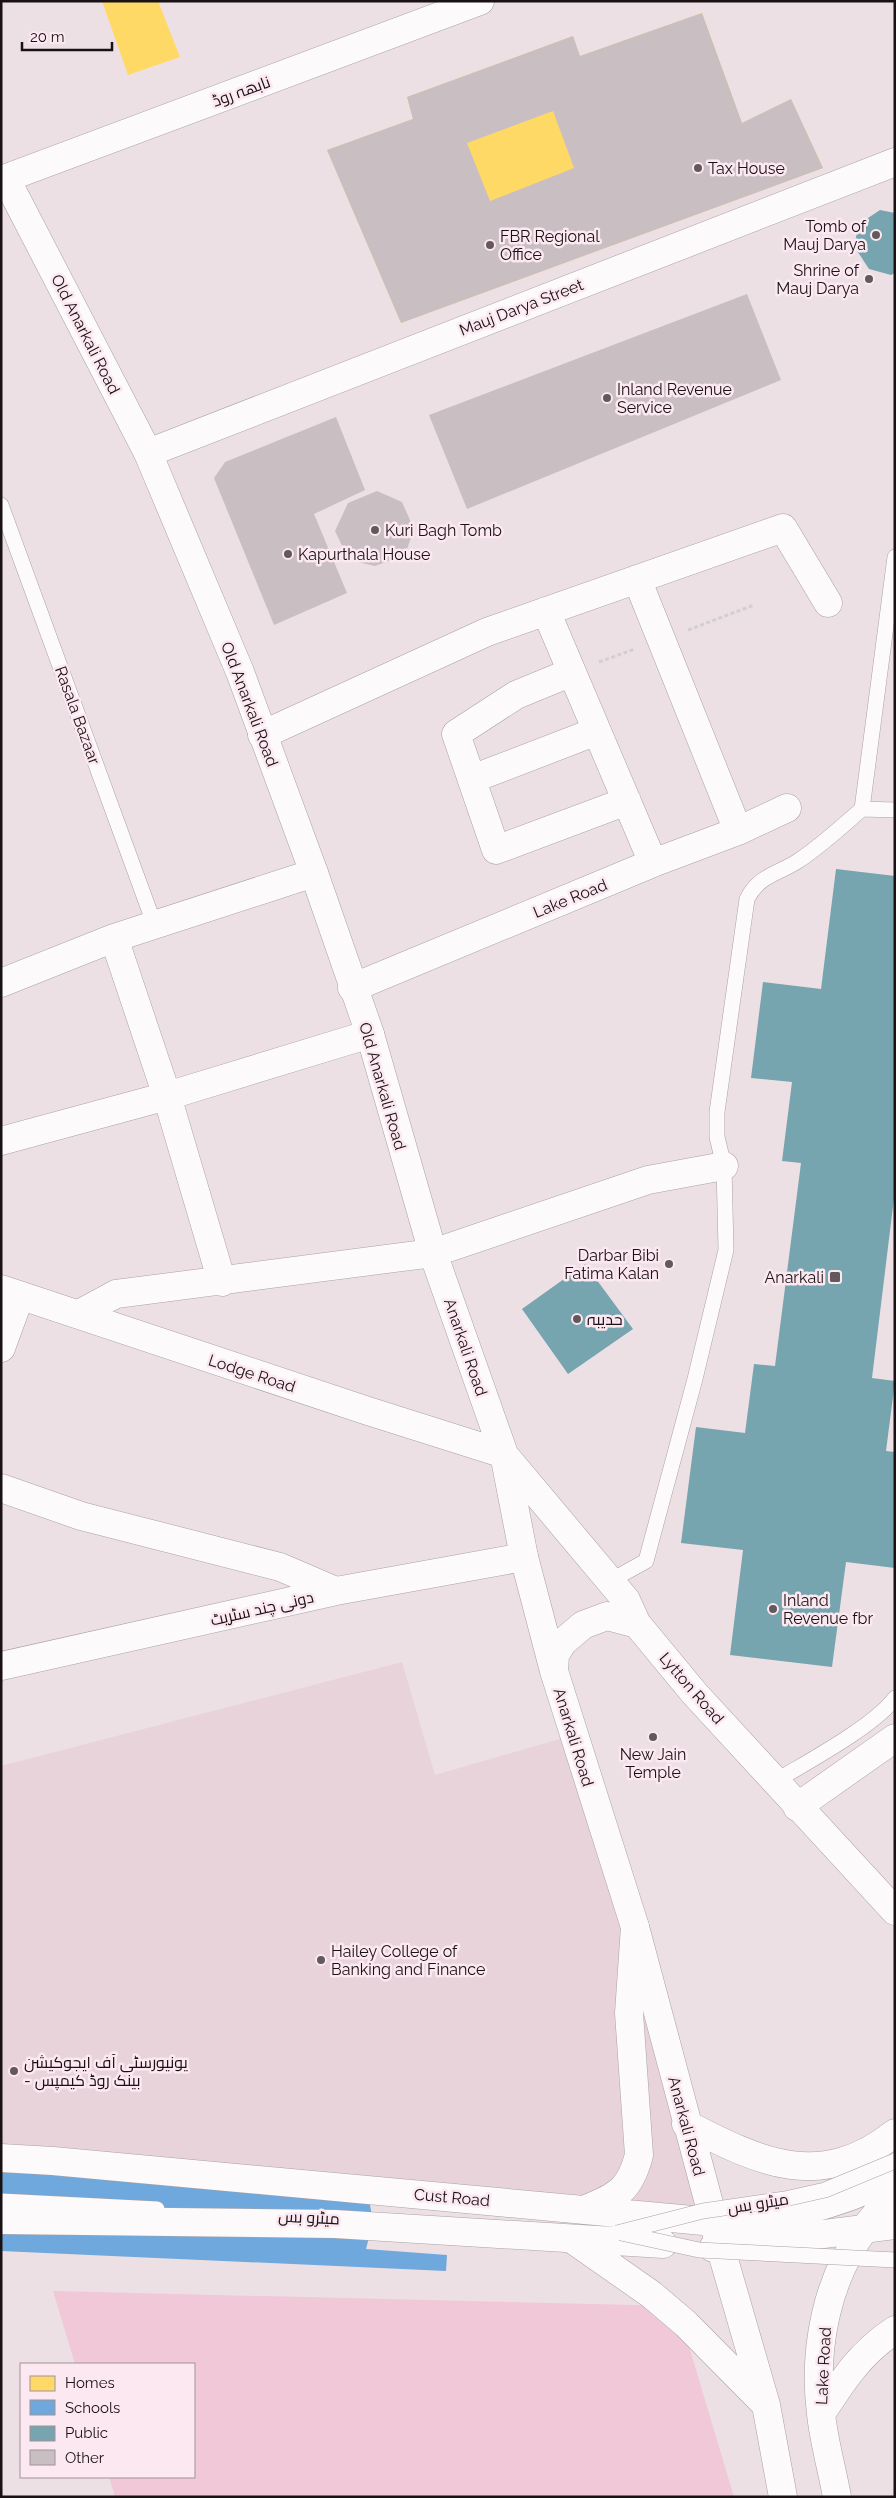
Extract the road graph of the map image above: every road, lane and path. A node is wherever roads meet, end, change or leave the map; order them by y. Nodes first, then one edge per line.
1 (469, 3) edge
2 (895, 162) edge
3 (3, 176) edge
4 (148, 453) junction
5 (1, 505) edge
6 (895, 557) edge
7 (637, 579) junction
8 (828, 603) dead end
9 (546, 611) junction
10 (572, 672) junction
11 (597, 731) junction
12 (262, 735) junction
13 (472, 779) junction
14 (627, 802) junction
15 (787, 808) dead end
16 (862, 809) junction
17 (895, 810) edge
18 (738, 832) junction
19 (653, 863) junction
20 (314, 873) junction
21 (155, 926) junction
22 (114, 938) junction
23 (1, 983) edge
24 (352, 988) junction
25 (370, 1034) junction
26 (167, 1096) junction
27 (1, 1141) edge
28 (724, 1166) junction
29 (433, 1253) junction
30 (222, 1282) junction
31 (11, 1293) edge
32 (79, 1314) junction
33 (1, 1348) edge
34 (504, 1454) junction
35 (1, 1488) edge
36 (524, 1557) junction
37 (610, 1581) junction
38 (336, 1591) junction
39 (637, 1624) junction
40 (1, 1666) edge
41 (554, 1671) junction
42 (895, 1698) edge
43 (895, 1738) edge
44 (774, 1782) junction
45 (797, 1807) junction
46 (895, 1911) edge
47 (635, 1927) junction
48 (686, 2124) junction
49 (895, 2133) edge
50 (1, 2158) edge
51 (895, 2161) edge
52 (895, 2177) edge
53 (895, 2193) edge
54 (1, 2201) edge
55 (586, 2209) junction
56 (1, 2220) edge
57 (714, 2222) junction
58 (895, 2225) edge
59 (864, 2228) junction
60 (617, 2233) junction
61 (570, 2237) junction
62 (721, 2249) junction
63 (895, 2260) edge
64 (895, 2330) edge
65 (766, 2405) junction
66 (821, 2414) junction
67 (783, 2497) edge
68 (837, 2497) edge

1 - 3 street, نابھہ روڈ
2 - 4 street, Mauj Darya Street
3 - 4 street, Old Anarkali Road
4 - 12 street, Old Anarkali Road
5 - 21 lane, Rasala Bazaar
6 - 16 lane
7 - 8 street
7 - 9 street
7 - 18 street
9 - 10 street
9 - 12 street
10 - 11 street
10 - 13 street
11 - 13 street
11 - 14 street
12 - 20 street, Old Anarkali Road
13 - 14 street
14 - 19 street
15 - 18 street, Lake Road
16 - 17 lane
16 - 28 lane
18 - 19 street, Lake Road
19 - 24 street, Lake Road
20 - 21 street
20 - 24 street, Old Anarkali Road
21 - 22 street
22 - 23 street
22 - 26 street
24 - 25 street, Old Anarkali Road
25 - 26 street
25 - 29 street, Old Anarkali Road
26 - 27 street
26 - 30 street
28 - 29 street
28 - 37 lane
29 - 30 street
29 - 34 street, Anarkali Road
30 - 32 street
31 - 32 street, Lodge Road
31 - 33 street
32 - 34 street, Lodge Road
34 - 36 street, Anarkali Road
34 - 37 street, Lytton Road
35 - 38 street
36 - 38 street, دونی چند سٹریٹ
36 - 41 street, Anarkali Road
37 - 39 street, Lytton Road
38 - 40 street, دونی چند سٹریٹ
39 - 41 street
39 - 44 street, Lytton Road
41 - 47 street, Anarkali Road
42 - 44 lane
43 - 45 street
44 - 45 street, Lytton Road
45 - 46 street, Lytton Road
47 - 48 street, Anarkali Road
47 - 55 street
48 - 49 street
48 - 57 street, Anarkali Road
50 - 55 street, Cust Road
51 - 60 lane, میٹرو بس, bridge
52 - 57 street, Cust Road
53 - 59 street, Lake Road
54 - 60 lane, میٹرو بس
55 - 57 street, Cust Road
56 - 61 street, Cust Road
57 - 62 street, Anarkali Road
58 - 59 street, Cust Road
59 - 62 street, Cust Road
59 - 66 street, Lake Road
60 - 63 lane, میٹرو بس, bridge
61 - 62 street, Cust Road
61 - 65 street
62 - 65 street, Anarkali Road
64 - 66 street
65 - 67 street, Anarkali Road
66 - 68 street, Lake Road

